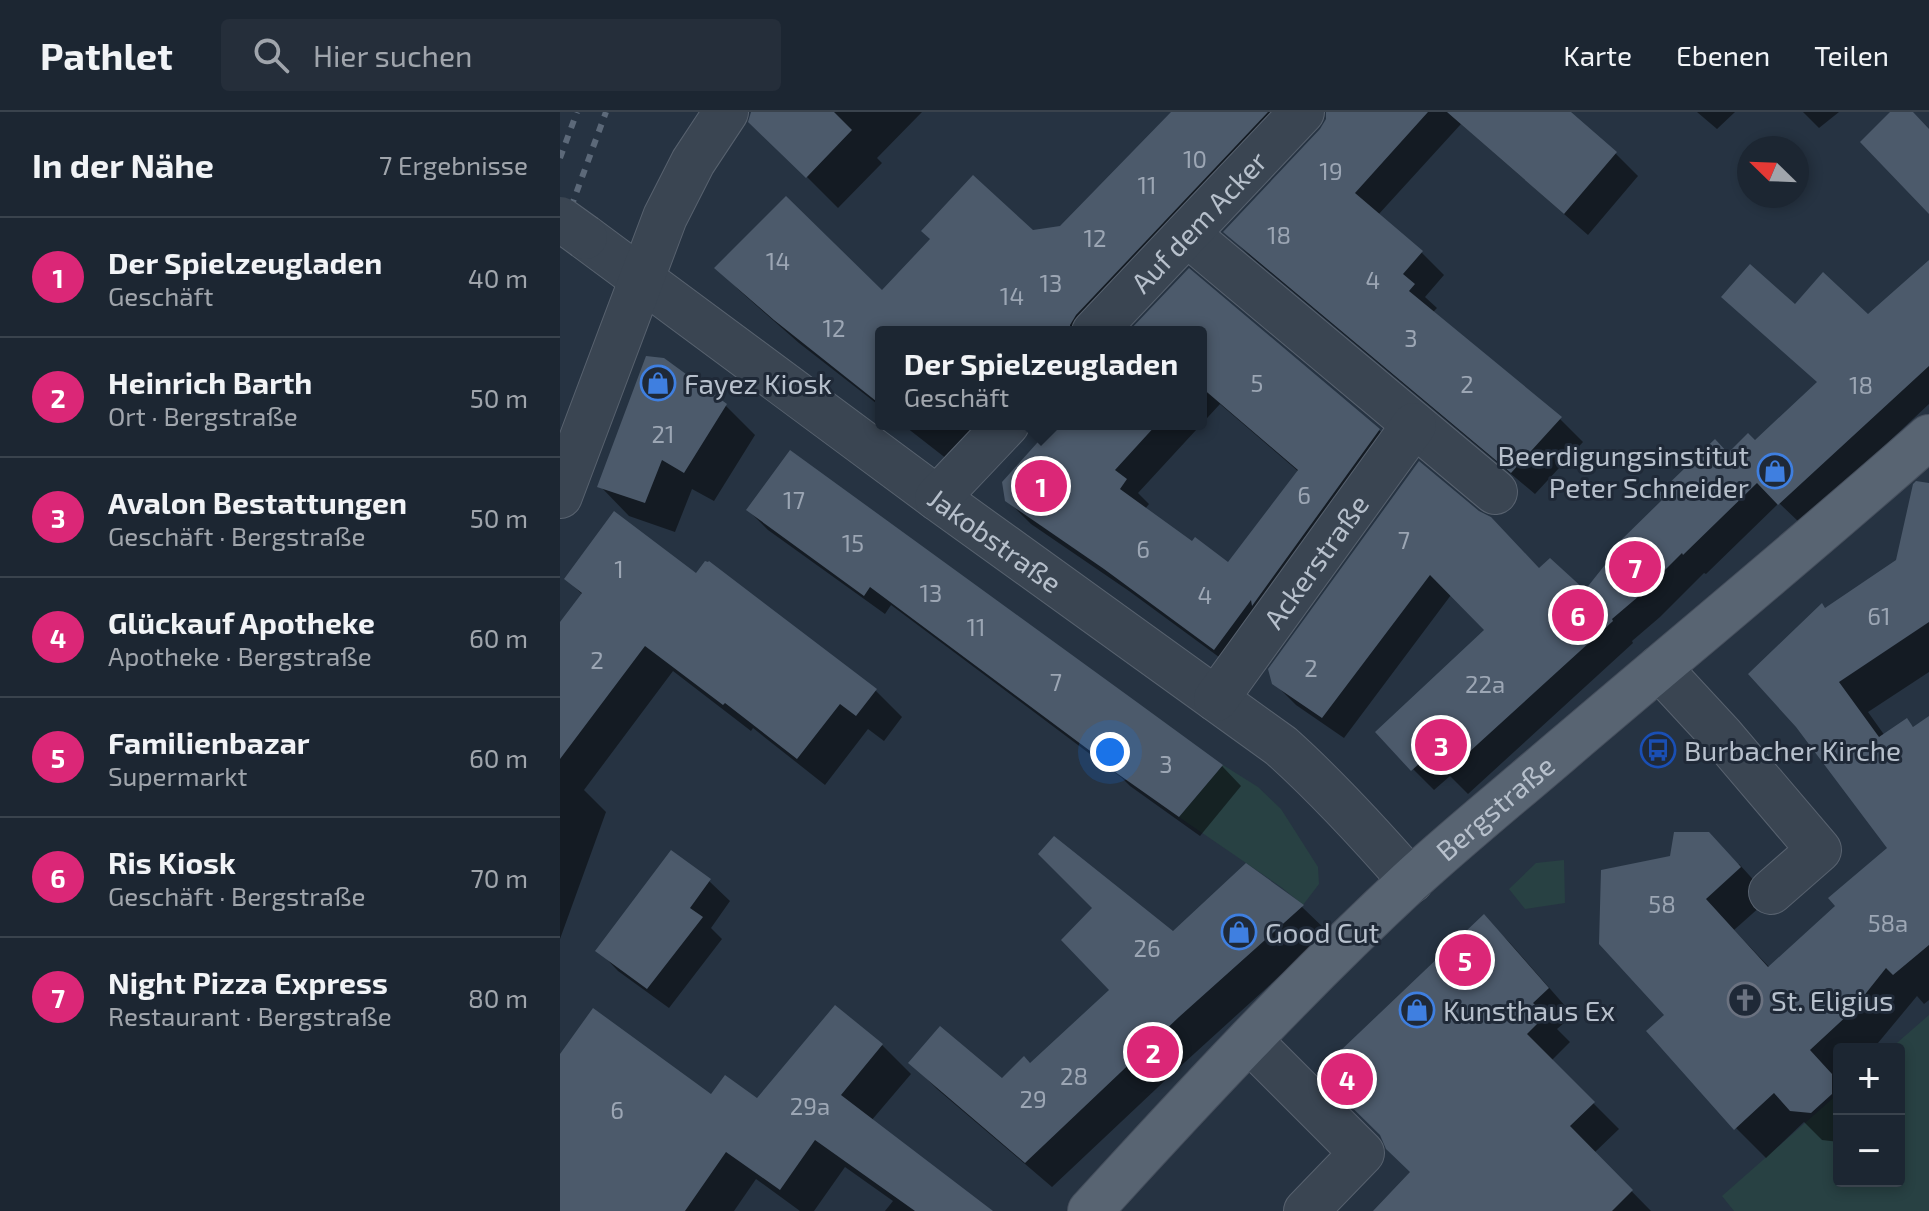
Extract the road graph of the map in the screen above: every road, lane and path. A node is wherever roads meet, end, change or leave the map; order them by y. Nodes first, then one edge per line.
1 (726, 112) edge
2 (1302, 112) edge
3 (573, 228) edge
4 (1187, 234) junction
5 (642, 277) junction
6 (1100, 326) edge
7 (1414, 425) junction
8 (1001, 430) edge
9 (1929, 437) edge
10 (1495, 492) dead end
11 (560, 496) edge
12 (937, 498) junction
13 (1659, 668) junction
14 (1216, 699) junction
15 (1411, 881) junction
16 (1771, 892) dead end
17 (1250, 1041) junction
18 (1090, 1211) edge
19 (1306, 1211) edge

1 - 5 street
2 - 4 street, Auf dem Acker
3 - 5 street, Jakobstraße
4 - 6 street, Auf dem Acker
4 - 7 street
5 - 11 street
5 - 12 street, Jakobstraße
7 - 10 street
7 - 14 street, Ackerstraße
8 - 12 street
9 - 13 main road, Bergstraße
12 - 14 street, Jakobstraße
13 - 15 main road, Bergstraße
13 - 16 street
14 - 15 street, Jakobstraße
15 - 17 main road, Bergstraße
17 - 18 main road, Bergstraße
17 - 19 street

